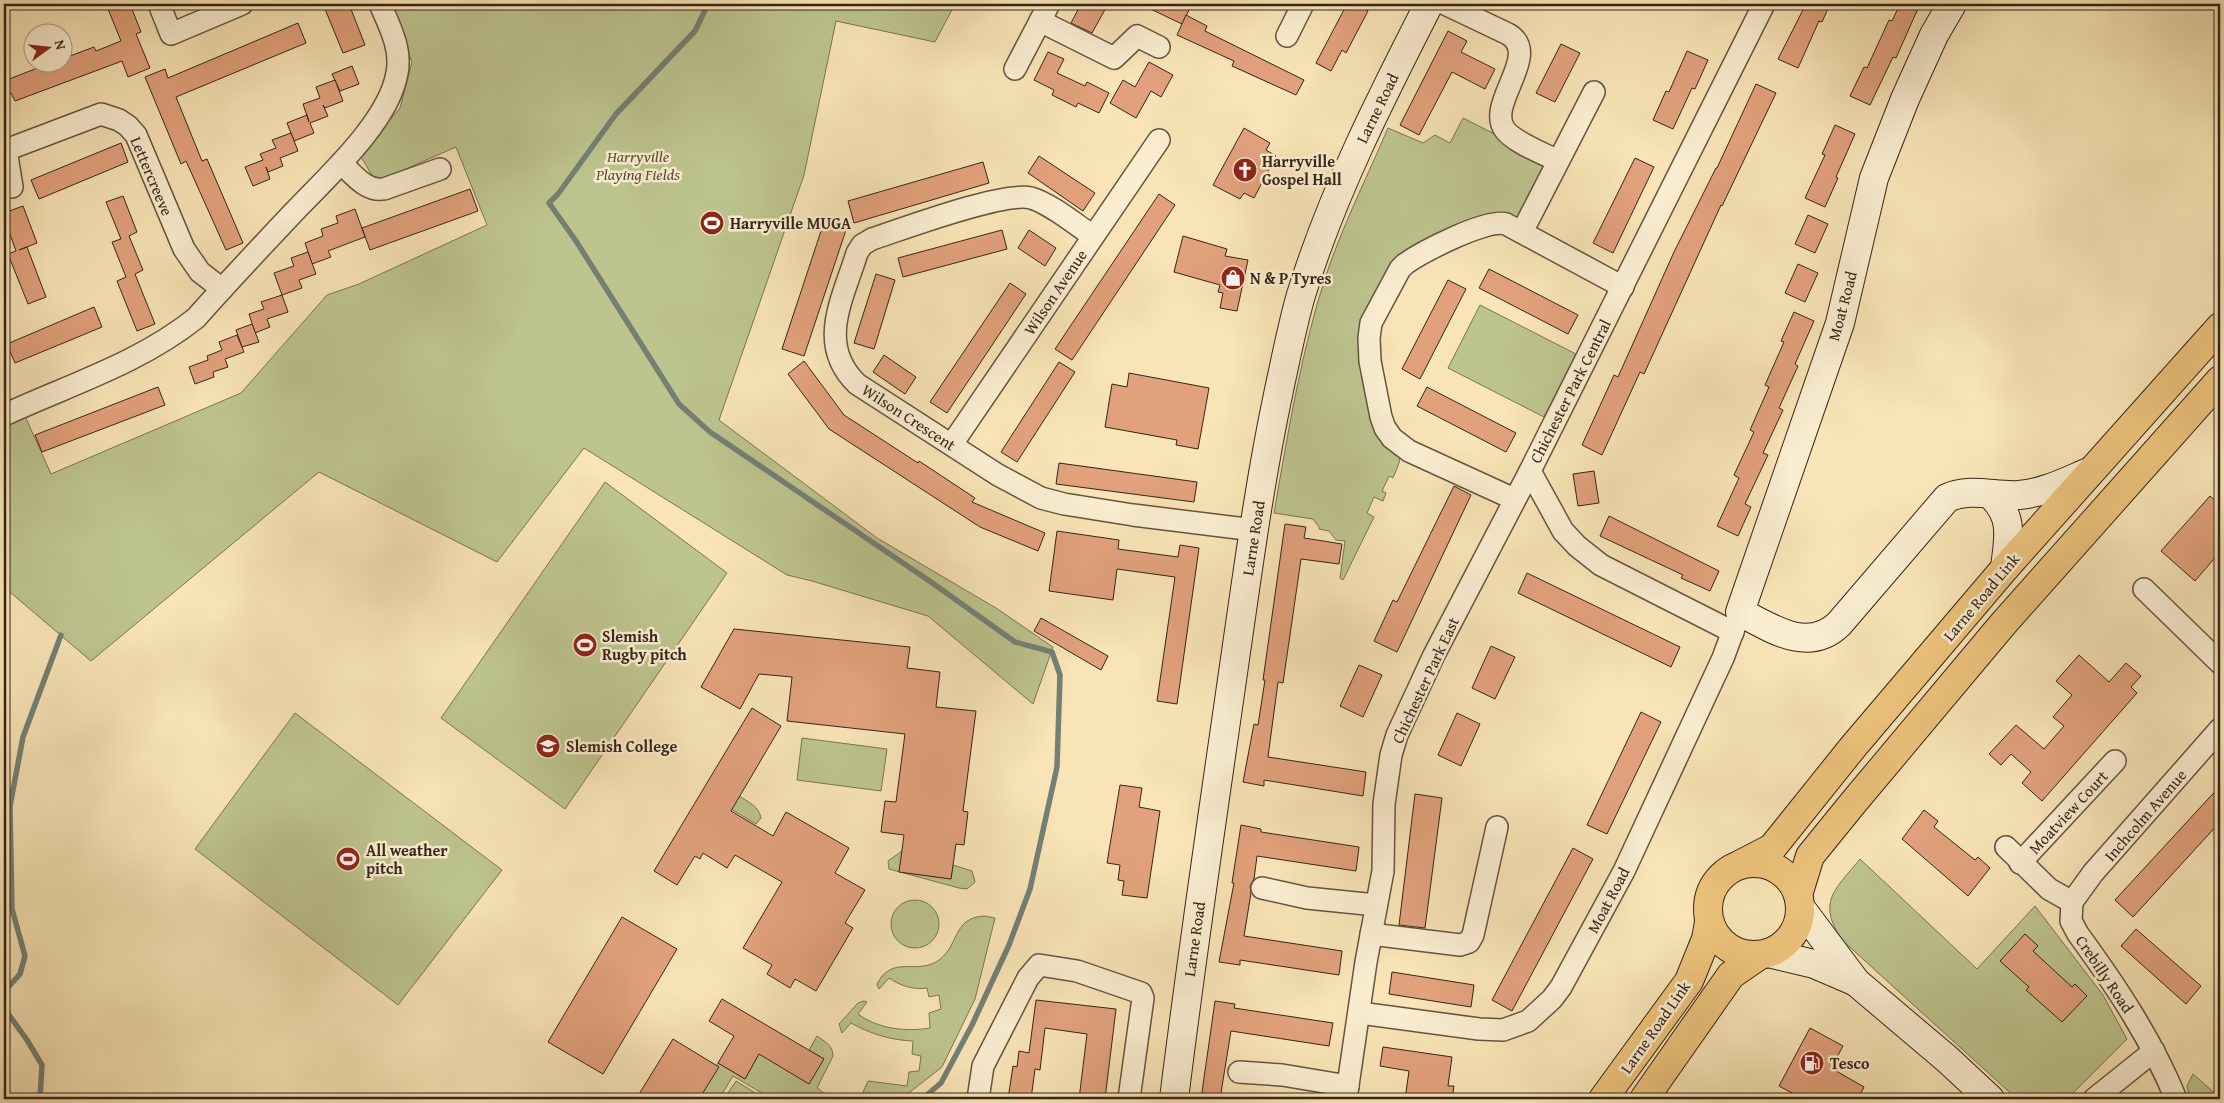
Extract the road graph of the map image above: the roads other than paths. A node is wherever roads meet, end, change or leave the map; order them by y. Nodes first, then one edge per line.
1 (159, 4) edge
2 (242, 4) edge
3 (380, 4) edge
4 (1303, 4) edge
5 (1429, 4) edge
6 (1445, 4) edge
7 (1764, 4) edge
8 (1952, 4) edge
9 (1045, 12) edge
10 (1287, 36) dead end
11 (1159, 47) dead end
12 (1015, 69) dead end
13 (1594, 92) dead end
14 (1159, 140) dead end
15 (1558, 161) junction
16 (341, 162) junction
17 (440, 169) dead end
18 (12, 187) dead end
19 (1522, 232) junction
20 (1093, 236) junction
21 (1623, 286) junction
22 (222, 289) junction
23 (2220, 327) edge
24 (2220, 380) edge
25 (4, 415) edge
26 (952, 444) junction
27 (1530, 471) junction
28 (2089, 472) junction
29 (1991, 495) junction
30 (1514, 499) junction
31 (1254, 530) junction
32 (2005, 568) junction
33 (2144, 589) dead end
34 (1737, 622) junction
35 (2220, 663) edge
36 (2218, 736) edge
37 (2115, 760) dead end
38 (1497, 827) dead end
39 (2006, 847) dead end
40 (2020, 863) junction
41 (1741, 864) junction
42 (1262, 888) dead end
43 (1799, 901) junction
44 (2072, 902) junction
45 (1376, 906) junction
46 (1709, 922) junction
47 (1371, 934) junction
48 (1764, 954) junction
49 (1856, 982) junction
50 (1360, 1013) junction
51 (2154, 1051) junction
52 (1239, 1072) dead end
53 (1347, 1092) edge
54 (978, 1099) edge
55 (1129, 1099) edge
56 (1174, 1099) edge
57 (1603, 1099) edge
58 (1644, 1099) edge
59 (1990, 1099) edge
60 (2094, 1099) edge
61 (2176, 1099) edge

1 - 2 street
3 - 16 street
4 - 10 street
5 - 31 street, Larne Road
6 - 15 street
7 - 21 street, Chichester Park Central
8 - 34 street, Moat Road
9 - 11 street
9 - 12 street
13 - 15 street
14 - 20 street, Wilson Avenue
15 - 19 street
16 - 17 street
16 - 22 street
18 - 22 street, Lettercreeve
19 - 21 street
19 - 30 street
20 - 26 street, Wilson Avenue
20 - 26 street, Wilson Crescent
21 - 27 street, Chichester Park Central
22 - 25 street
23 - 28 main road, Larne Road Link
24 - 43 main road
26 - 31 street, Wilson Crescent
27 - 30 street, Chichester Park East
27 - 34 street, Chichester Park Central
28 - 29 street
28 - 32 main road, Larne Road Link
29 - 32 street
29 - 34 street
30 - 45 street, Chichester Park East
31 - 56 street, Larne Road
32 - 41 main road, Larne Road Link
33 - 35 street
34 - 50 street, Moat Road
36 - 44 street, Inchcolm Avenue
37 - 40 street, Moatview Court
38 - 47 street
39 - 40 street
40 - 44 street
41 - 43 main road
41 - 46 main road
42 - 45 street
43 - 48 main road
43 - 49 street
44 - 51 street, Crebilly Road
45 - 47 street, Chichester Park East
46 - 48 main road
46 - 57 main road, Larne Road Link
47 - 50 street, Chichester Park East
48 - 49 street
48 - 58 main road, Larne Road Link
49 - 59 street
50 - 53 street, Chichester Park East
51 - 60 street
51 - 61 street, Crebilly Road
52 - 53 street, Chichester Park East
54 - 55 street

